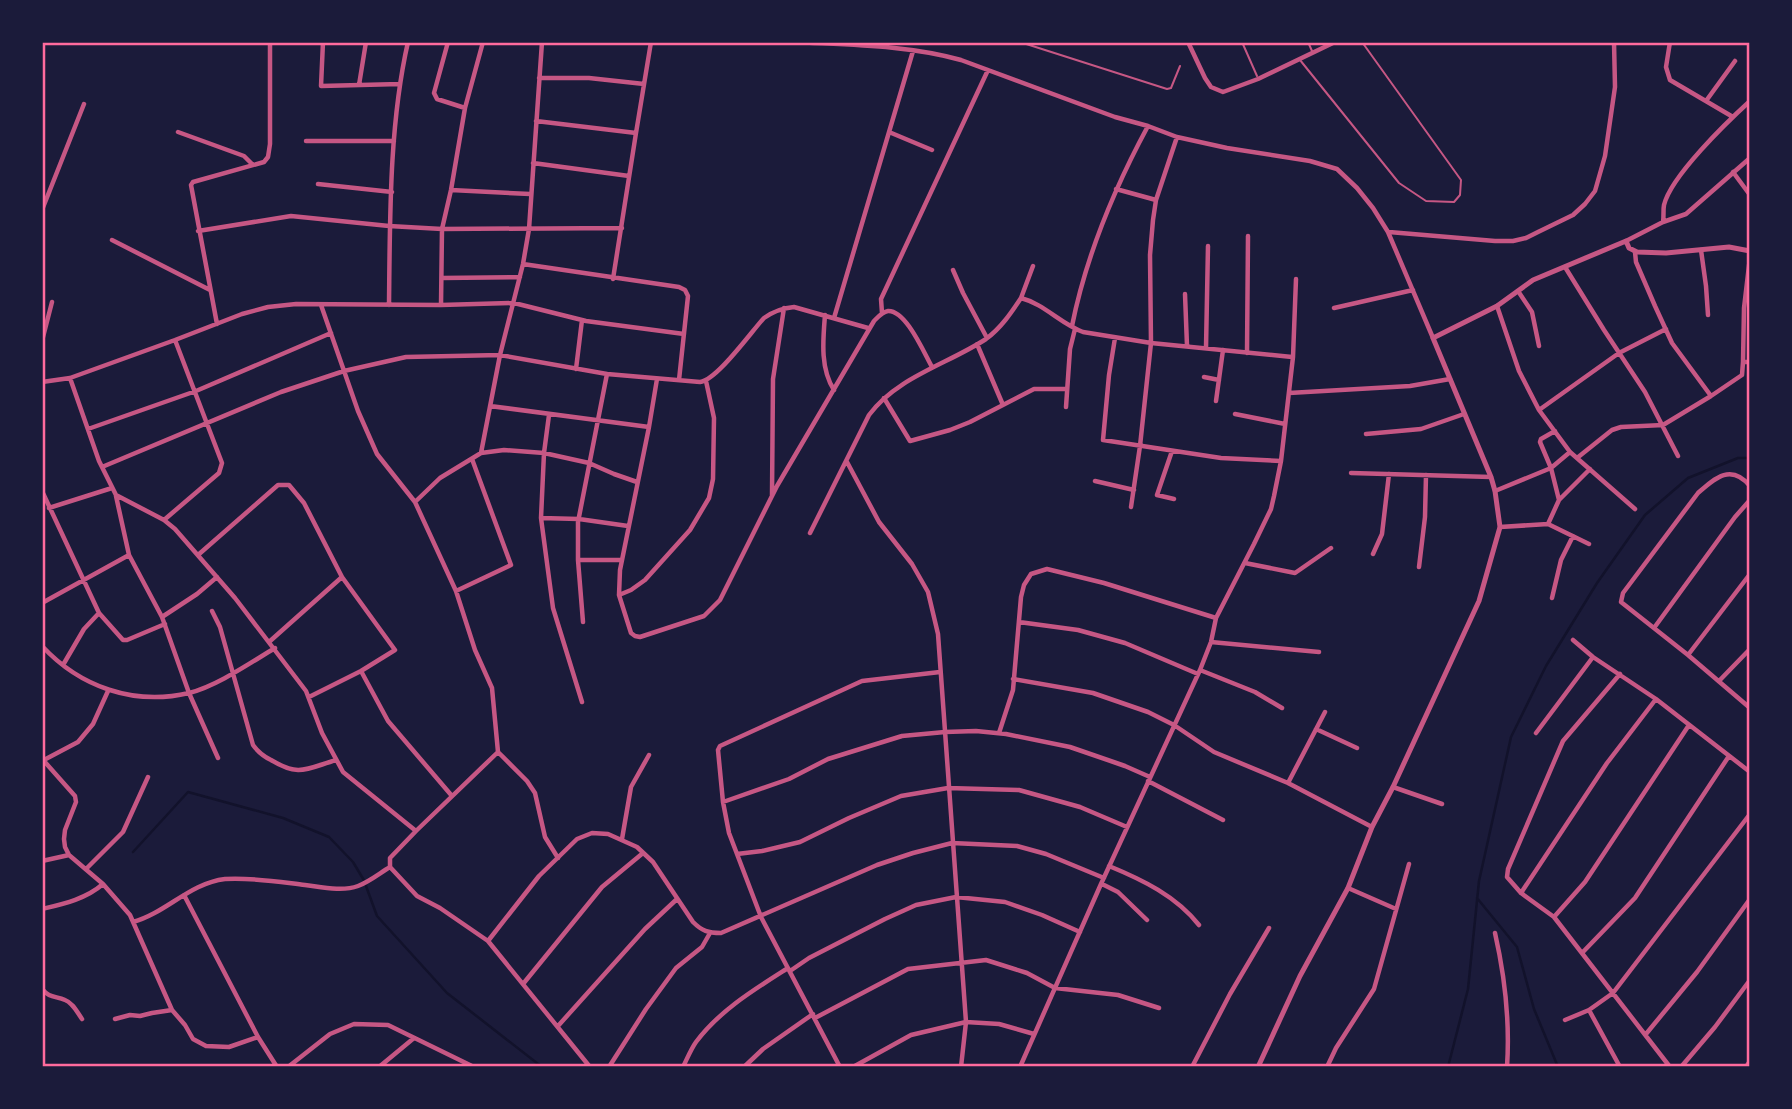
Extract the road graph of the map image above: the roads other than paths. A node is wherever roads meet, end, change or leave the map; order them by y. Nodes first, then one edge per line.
1 (270, 42) edge
2 (323, 42) edge
3 (366, 42) edge
4 (408, 42) edge
5 (448, 42) edge
6 (483, 42) edge
7 (542, 42) edge
8 (652, 42) edge
9 (794, 42) edge
10 (1020, 42) edge
11 (1188, 42) edge
12 (1242, 42) edge
13 (1308, 42) edge
14 (1335, 42) edge
15 (1362, 42) edge
16 (1614, 42) edge
17 (1670, 42) edge
18 (913, 51) junction
19 (1313, 53) junction
20 (1300, 60) junction
21 (1735, 61) dead end
22 (1180, 66) dead end
23 (988, 70) junction
24 (539, 78) junction
25 (1258, 79) junction
26 (400, 84) junction
27 (359, 85) junction
28 (644, 85) junction
29 (1706, 101) junction
30 (1750, 101) edge
31 (84, 104) dead end
32 (465, 108) junction
33 (1733, 117) junction
34 (536, 121) junction
35 (1148, 126) junction
36 (178, 132) dead end
37 (889, 132) junction
38 (635, 133) junction
39 (1177, 138) junction
40 (306, 141) dead end
41 (394, 141) junction
42 (932, 150) dead end
43 (1750, 158) edge
44 (533, 163) junction
45 (253, 165) junction
46 (1733, 172) junction
47 (629, 176) junction
48 (318, 184) dead end
49 (1116, 189) junction
50 (451, 190) junction
51 (392, 192) junction
52 (530, 194) junction
53 (1750, 195) edge
54 (1156, 200) junction
55 (42, 210) edge
56 (1663, 222) junction
57 (390, 226) junction
58 (622, 228) junction
59 (442, 229) junction
60 (529, 229) junction
61 (198, 231) junction
62 (1388, 232) junction
63 (1248, 236) dead end
64 (112, 240) dead end
65 (1626, 241) junction
66 (1208, 246) dead end
67 (1702, 250) junction
68 (1750, 251) edge
69 (1635, 252) junction
70 (1750, 257) edge
71 (523, 264) junction
72 (1033, 266) dead end
73 (1565, 267) junction
74 (954, 270) dead end
75 (520, 277) junction
76 (442, 278) junction
77 (613, 279) junction
78 (1296, 279) dead end
79 (211, 290) junction
80 (1413, 290) junction
81 (1518, 291) junction
82 (1185, 294) dead end
83 (1021, 298) junction
84 (52, 302) dead end
85 (514, 303) junction
86 (321, 305) junction
87 (389, 305) junction
88 (441, 305) junction
89 (1497, 306) junction
90 (784, 308) junction
91 (1334, 309) dead end
92 (882, 313) junction
93 (825, 315) junction
94 (1708, 315) dead end
95 (42, 316) edge
96 (834, 318) junction
97 (582, 320) junction
98 (47, 321) junction
99 (217, 324) junction
100 (869, 328) junction
101 (1073, 328) junction
102 (1665, 329) junction
103 (331, 333) junction
104 (684, 334) junction
105 (987, 338) junction
106 (1115, 338) junction
107 (1433, 338) junction
108 (175, 340) junction
109 (42, 341) edge
110 (1151, 343) junction
111 (977, 344) junction
112 (1188, 346) junction
113 (1539, 346) dead end
114 (1206, 348) junction
115 (1223, 350) junction
116 (1247, 353) junction
117 (1619, 353) junction
118 (500, 355) junction
119 (1293, 357) junction
120 (1743, 362) junction
121 (1750, 362) edge
122 (932, 367) junction
123 (576, 369) junction
124 (344, 371) junction
125 (607, 374) junction
126 (1204, 377) dead end
127 (70, 378) junction
128 (657, 379) junction
129 (1450, 379) junction
130 (679, 380) junction
131 (1219, 380) junction
132 (706, 381) junction
133 (42, 382) edge
134 (1067, 389) junction
135 (834, 390) junction
136 (195, 391) junction
137 (1289, 393) junction
138 (1711, 396) junction
139 (884, 398) junction
140 (1216, 401) dead end
141 (1003, 405) junction
142 (489, 406) junction
143 (1066, 407) dead end
144 (1539, 410) junction
145 (1235, 414) dead end
146 (1464, 414) junction
147 (549, 415) junction
148 (597, 419) junction
149 (208, 423) junction
150 (1285, 424) junction
151 (1663, 425) junction
152 (649, 427) junction
153 (88, 429) junction
154 (1555, 431) junction
155 (1366, 434) dead end
156 (1140, 446) junction
157 (1172, 451) junction
158 (1570, 452) junction
159 (481, 453) junction
160 (544, 453) junction
161 (1678, 456) dead end
162 (1577, 458) junction
163 (472, 459) junction
164 (1281, 460) junction
165 (847, 462) junction
166 (589, 463) junction
167 (103, 467) junction
168 (1551, 468) junction
169 (1590, 469) junction
170 (1352, 473) dead end
171 (1389, 474) junction
172 (1426, 475) junction
173 (1491, 477) junction
174 (1095, 481) dead end
175 (637, 482) junction
176 (1750, 486) edge
177 (111, 488) junction
178 (1134, 490) junction
179 (1495, 491) junction
180 (42, 493) edge
181 (116, 495) junction
182 (772, 496) junction
183 (1174, 499) dead end
184 (1559, 500) junction
185 (1750, 500) edge
186 (415, 502) junction
187 (1131, 507) dead end
188 (49, 508) junction
189 (1635, 509) dead end
190 (541, 518) junction
191 (579, 519) junction
192 (164, 520) junction
193 (1548, 524) junction
194 (628, 526) junction
195 (1500, 527) junction
196 (810, 533) dead end
197 (1573, 536) junction
198 (1588, 544) dead end
199 (1331, 548) dead end
200 (1373, 554) dead end
201 (129, 555) junction
202 (198, 555) junction
203 (578, 560) junction
204 (622, 560) junction
205 (1245, 563) junction
206 (1419, 567) dead end
207 (1750, 574) edge
208 (217, 578) junction
209 (342, 578) junction
210 (83, 579) junction
211 (456, 591) junction
212 (618, 595) junction
213 (1552, 598) dead end
214 (42, 603) edge
215 (212, 611) dead end
216 (99, 613) junction
217 (162, 617) junction
218 (1216, 618) junction
219 (583, 622) dead end
220 (1019, 622) junction
221 (164, 624) junction
222 (1654, 628) junction
223 (1573, 640) dead end
224 (269, 642) junction
225 (1211, 642) junction
226 (42, 646) edge
227 (275, 648) junction
228 (1750, 649) edge
229 (1319, 652) dead end
230 (1688, 655) junction
231 (1593, 657) junction
232 (63, 664) junction
233 (361, 671) junction
234 (940, 672) junction
235 (1199, 672) junction
236 (232, 673) junction
237 (1620, 674) junction
238 (1013, 679) junction
239 (1719, 681) junction
240 (108, 691) junction
241 (189, 693) junction
242 (309, 697) junction
243 (1656, 699) junction
244 (582, 702) dead end
245 (1282, 708) dead end
246 (1750, 708) edge
247 (1325, 712) dead end
248 (1174, 725) junction
249 (1689, 725) junction
250 (1316, 729) junction
251 (944, 732) junction
252 (999, 733) junction
253 (1536, 733) dead end
254 (1357, 748) dead end
255 (498, 752) junction
256 (649, 755) dead end
257 (1729, 756) junction
258 (218, 758) dead end
259 (336, 760) junction
260 (43, 761) edge
261 (1750, 772) edge
262 (148, 777) dead end
263 (1149, 779) junction
264 (1289, 783) junction
265 (1393, 787) junction
266 (948, 788) junction
267 (453, 796) junction
268 (723, 802) junction
269 (1442, 804) dead end
270 (1750, 814) edge
271 (1223, 820) dead end
272 (1127, 827) junction
273 (1372, 827) junction
274 (416, 831) junction
275 (622, 839) junction
276 (952, 843) junction
277 (643, 853) junction
278 (68, 855) junction
279 (737, 855) junction
280 (558, 858) junction
281 (42, 862) edge
282 (1409, 864) dead end
283 (1109, 866) junction
284 (390, 867) junction
285 (86, 869) junction
286 (1104, 878) junction
287 (103, 884) junction
288 (1101, 884) junction
289 (1348, 888) junction
290 (1521, 893) junction
291 (184, 895) junction
292 (956, 897) junction
293 (677, 899) junction
294 (1750, 899) edge
295 (42, 909) edge
296 (1396, 909) junction
297 (761, 917) junction
298 (1554, 917) junction
299 (1147, 920) dead end
300 (134, 922) junction
301 (1199, 925) dead end
302 (1269, 928) dead end
303 (1080, 932) junction
304 (710, 933) junction
305 (1495, 933) dead end
306 (488, 941) junction
307 (1582, 953) junction
308 (962, 963) junction
309 (789, 970) junction
310 (1750, 980) edge
311 (523, 984) junction
312 (1055, 988) junction
313 (42, 989) edge
314 (1613, 993) junction
315 (1159, 1008) dead end
316 (172, 1010) junction
317 (1589, 1010) junction
318 (814, 1016) junction
319 (82, 1019) dead end
320 (115, 1019) dead end
321 (1566, 1020) dead end
322 (965, 1022) junction
323 (558, 1027) junction
324 (1646, 1034) junction
325 (1034, 1035) junction
326 (258, 1037) junction
327 (414, 1038) junction
328 (1750, 1061) edge
329 (464, 1065) edge
330 (277, 1067) edge
331 (288, 1067) edge
332 (379, 1067) edge
333 (474, 1067) edge
334 (590, 1067) edge
335 (609, 1067) edge
336 (683, 1067) edge
337 (744, 1067) edge
338 (840, 1067) edge
339 (853, 1067) edge
340 (961, 1067) edge
341 (1020, 1067) edge
342 (1192, 1067) edge
343 (1258, 1067) edge
344 (1327, 1067) edge
345 (1507, 1067) edge
346 (1620, 1067) edge
347 (1670, 1067) edge
348 (1681, 1067) edge
349 (1746, 1067) edge

1 - 45 street
2 - 27 street
3 - 27 street
4 - 26 street
5 - 32 street
6 - 32 street
7 - 24 street
8 - 28 street
9 - 18 street
10 - 22 lane
11 - 25 street
12 - 25 lane
13 - 19 lane
14 - 19 street
15 - 20 lane
16 - 62 street
17 - 29 street
18 - 23 street
18 - 37 street
19 - 20 street
20 - 25 street
21 - 29 street
23 - 35 street
23 - 92 street
24 - 28 street
24 - 34 street
26 - 27 street
26 - 41 street
28 - 38 street
29 - 33 street
30 - 33 street
31 - 55 street
32 - 50 street
33 - 56 street
34 - 38 street
34 - 44 street
35 - 39 street
35 - 49 street
36 - 45 street
37 - 42 street
37 - 96 street
38 - 47 street
39 - 54 street
39 - 62 street
40 - 41 street
41 - 51 street
43 - 46 street
44 - 47 street
44 - 52 street
45 - 61 street
46 - 53 street
46 - 56 street
47 - 58 street
48 - 51 street
49 - 54 street
49 - 101 street
50 - 52 street
50 - 59 street
51 - 57 street
52 - 60 street
54 - 110 street
56 - 65 street
57 - 59 street
57 - 61 street
57 - 87 street
58 - 60 street
58 - 77 street
59 - 60 street
59 - 76 street
60 - 71 street
61 - 79 street
62 - 80 street
63 - 116 street
64 - 79 street
65 - 69 street
65 - 73 street
66 - 114 street
67 - 68 street
67 - 69 street
67 - 94 street
69 - 102 street
70 - 120 street
71 - 75 street
71 - 77 street
72 - 83 street
73 - 81 street
73 - 117 street
74 - 105 street
75 - 76 street
75 - 85 street
76 - 88 street
77 - 104 street
78 - 119 street
79 - 99 street
80 - 91 street
80 - 107 street
81 - 89 street
81 - 113 street
82 - 112 street
83 - 101 street
83 - 105 street
84 - 98 street
85 - 88 street
85 - 97 street
85 - 118 street
86 - 87 street
86 - 99 street
86 - 103 street
87 - 88 street
89 - 107 street
89 - 144 street
90 - 93 street
90 - 132 street
90 - 182 street
92 - 100 street
92 - 122 street
93 - 96 street
93 - 135 street
95 - 98 street
96 - 100 street
97 - 104 street
97 - 123 street
98 - 109 street
99 - 108 street
100 - 135 street
101 - 106 street
101 - 134 street
102 - 117 street
102 - 138 street
103 - 124 street
103 - 136 street
104 - 130 street
105 - 111 street
106 - 110 street
106 - 156 street
107 - 129 street
108 - 127 street
108 - 136 street
110 - 112 street
110 - 156 street
111 - 122 street
111 - 141 street
112 - 114 street
114 - 115 street
115 - 116 street
115 - 131 street
116 - 119 street
117 - 144 street
117 - 151 street
118 - 123 street
118 - 124 street
118 - 142 street
119 - 137 street
120 - 121 street
120 - 138 street
122 - 139 street
123 - 125 street
124 - 149 street
124 - 186 street
125 - 128 street
125 - 148 street
126 - 131 street
127 - 133 street
127 - 153 street
128 - 130 street
128 - 152 street
129 - 137 street
129 - 146 street
130 - 132 street
131 - 140 street
132 - 212 street
134 - 141 street
134 - 143 street
135 - 182 street
136 - 149 street
136 - 153 street
137 - 150 street
138 - 151 street
139 - 141 street
139 - 165 street
142 - 147 street
142 - 159 street
144 - 154 street
145 - 150 street
146 - 155 street
146 - 173 street
147 - 148 street
147 - 160 street
148 - 152 street
148 - 166 street
149 - 167 street
149 - 192 street
150 - 164 street
151 - 161 street
151 - 162 street
152 - 175 street
153 - 167 street
154 - 158 street
154 - 168 street
156 - 157 street
156 - 178 street
157 - 164 street
157 - 183 street
158 - 162 street
158 - 168 street
159 - 160 street
159 - 163 street
160 - 166 street
160 - 190 street
162 - 169 street
163 - 186 street
163 - 211 street
164 - 205 street
165 - 196 street
165 - 234 street
166 - 175 street
166 - 191 street
167 - 177 street
168 - 179 street
168 - 184 street
169 - 184 street
169 - 189 street
170 - 171 street
171 - 172 street
171 - 200 street
172 - 173 street
172 - 206 street
173 - 179 street
174 - 178 street
175 - 194 street
176 - 222 street
177 - 181 street
177 - 188 street
178 - 187 street
179 - 195 street
180 - 188 street
181 - 192 street
181 - 201 street
182 - 212 street
184 - 193 street
185 - 222 street
186 - 211 street
188 - 210 street
190 - 191 street
190 - 244 street
191 - 194 street
191 - 203 street
192 - 202 street
193 - 195 street
193 - 197 street
194 - 204 street
195 - 265 street
197 - 198 street
197 - 213 street
199 - 205 street
201 - 210 street
201 - 217 street
202 - 208 street
202 - 209 street
203 - 204 street
203 - 219 street
204 - 212 street
205 - 218 street
207 - 230 street
208 - 217 street
208 - 224 street
209 - 224 street
209 - 233 street
210 - 214 street
210 - 216 street
211 - 255 street
215 - 236 street
216 - 221 street
216 - 232 street
217 - 221 street
218 - 220 street
218 - 225 street
220 - 235 street
220 - 238 street
221 - 241 street
222 - 230 street
223 - 231 street
224 - 227 street
225 - 229 street
225 - 235 street
226 - 232 street
227 - 236 street
227 - 242 street
228 - 239 street
230 - 239 street
231 - 237 street
231 - 253 street
232 - 240 street
233 - 242 street
233 - 267 street
234 - 251 street
234 - 268 street
235 - 245 street
235 - 248 street
236 - 241 street
236 - 259 street
237 - 243 street
237 - 290 street
238 - 248 street
238 - 252 street
239 - 246 street
240 - 241 street
240 - 260 street
241 - 258 street
242 - 259 street
243 - 249 street
243 - 290 street
247 - 250 street
248 - 263 street
248 - 264 street
249 - 257 street
249 - 298 street
250 - 254 street
250 - 264 street
251 - 252 street
251 - 266 street
251 - 268 street
252 - 263 street
255 - 267 street
255 - 280 street
256 - 275 street
257 - 261 street
257 - 307 street
259 - 274 street
260 - 278 street
262 - 285 street
263 - 271 street
263 - 272 street
264 - 273 street
265 - 269 street
265 - 273 street
266 - 272 street
266 - 276 street
266 - 279 street
267 - 274 street
268 - 279 street
270 - 314 street
272 - 283 street
273 - 289 street
274 - 284 street
275 - 277 street
275 - 280 street
276 - 286 street
276 - 292 street
276 - 297 street
277 - 293 street
277 - 311 street
278 - 281 street
278 - 285 street
279 - 297 street
280 - 306 street
282 - 296 street
283 - 286 street
283 - 301 street
284 - 291 street
284 - 306 street
285 - 287 street
286 - 288 street
287 - 295 street
287 - 300 street
288 - 299 street
288 - 303 street
289 - 296 street
289 - 343 street
290 - 298 street
291 - 300 street
291 - 326 street
292 - 303 street
292 - 308 street
292 - 309 street
293 - 304 street
293 - 323 street
294 - 324 street
296 - 344 street
297 - 304 street
297 - 309 street
298 - 307 street
300 - 316 street
302 - 342 street
303 - 312 street
304 - 335 street
305 - 345 street
306 - 311 street
307 - 314 street
308 - 312 street
308 - 318 street
308 - 322 street
309 - 318 street
309 - 336 street
310 - 348 street
311 - 323 street
312 - 315 street
312 - 325 street
313 - 319 street
314 - 317 street
314 - 324 street
316 - 320 street
316 - 326 street
317 - 321 street
317 - 346 street
318 - 337 street
318 - 338 street
322 - 325 street
322 - 339 street
322 - 340 street
323 - 334 street
324 - 347 street
325 - 341 street
326 - 330 street
327 - 329 street
327 - 331 street
327 - 332 street
328 - 349 street
329 - 333 street

